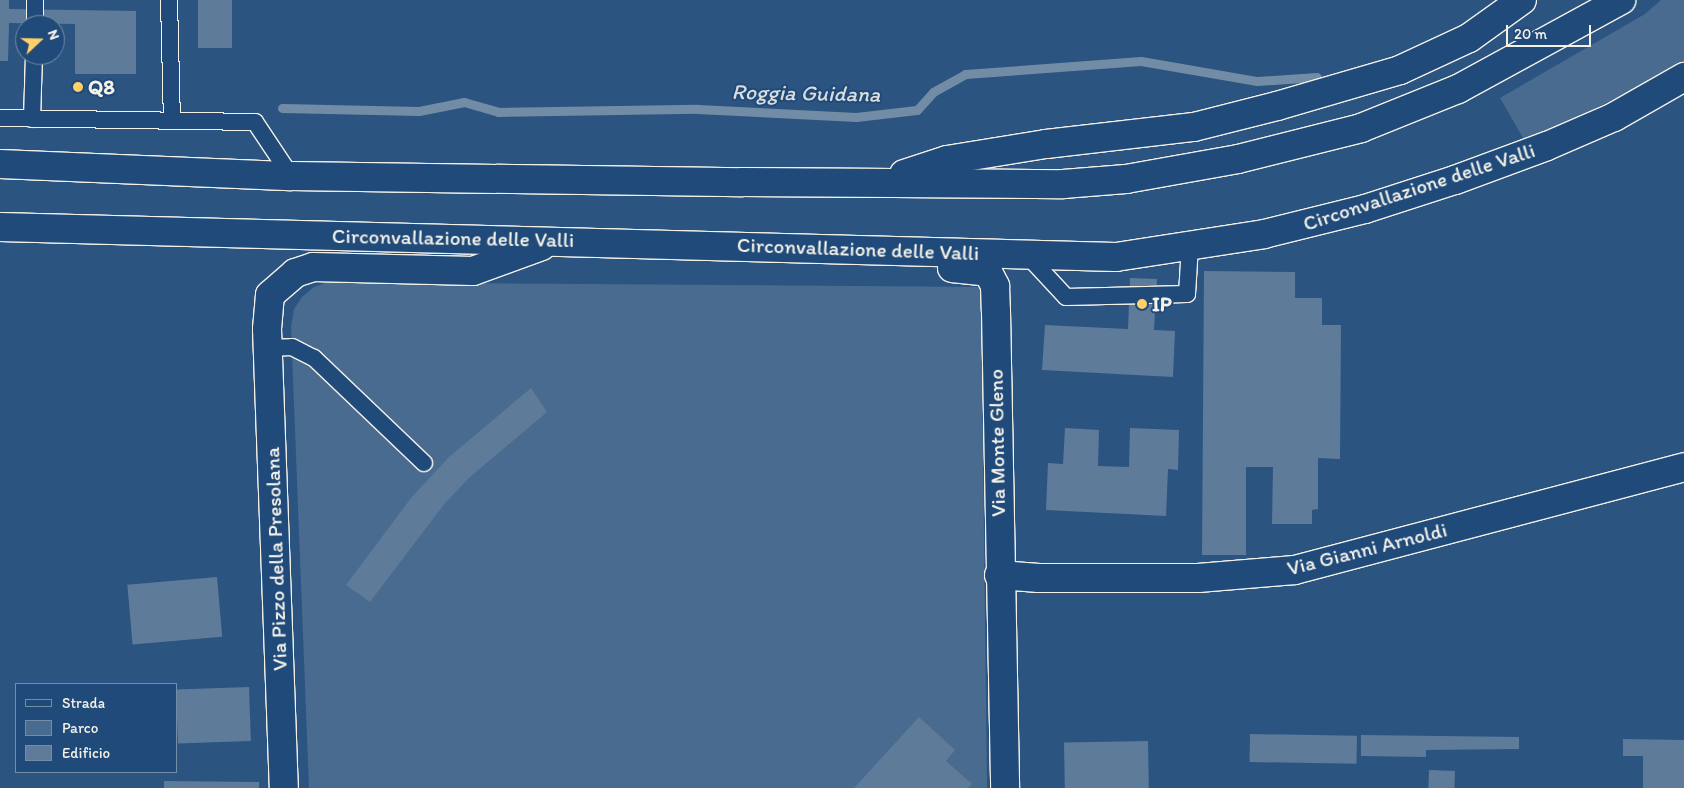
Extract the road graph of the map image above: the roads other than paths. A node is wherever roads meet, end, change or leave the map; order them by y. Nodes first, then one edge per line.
1 (35, 0) edge
2 (169, 0) edge
3 (1500, 0) edge
4 (1522, 0) edge
5 (1621, 0) edge
6 (35, 15) edge
7 (34, 65) edge
8 (1684, 76) edge
9 (1331, 88) junction
10 (0, 118) edge
11 (32, 119) junction
12 (172, 120) junction
13 (0, 164) edge
14 (291, 176) junction
15 (882, 181) junction
16 (0, 227) edge
17 (558, 240) junction
18 (1190, 246) junction
19 (797, 247) junction
20 (1027, 255) junction
21 (267, 339) junction
22 (424, 463) dead end
23 (1684, 467) edge
24 (1006, 574) junction
25 (284, 788) edge
26 (1005, 788) edge

1 - 6 lane
2 - 12 lane
3 - 9 main road
4 - 9 main road
5 - 15 main road
7 - 11 lane
8 - 18 main road, Circonvallazione delle Valli
9 - 15 main road
10 - 11 lane
11 - 12 lane
12 - 14 lane
13 - 14 main road
14 - 15 main road
16 - 17 main road, Circonvallazione delle Valli
17 - 19 main road, Circonvallazione delle Valli
17 - 21 main road, Via Pizzo della Presolana
18 - 20 main road, Circonvallazione delle Valli
18 - 20 lane
19 - 20 main road, Circonvallazione delle Valli
19 - 24 main road, Via Monte Gleno
21 - 22 lane
21 - 25 main road, Via Pizzo della Presolana
23 - 24 main road, Via Gianni Arnoldi
24 - 26 main road, Via Monte Gleno

